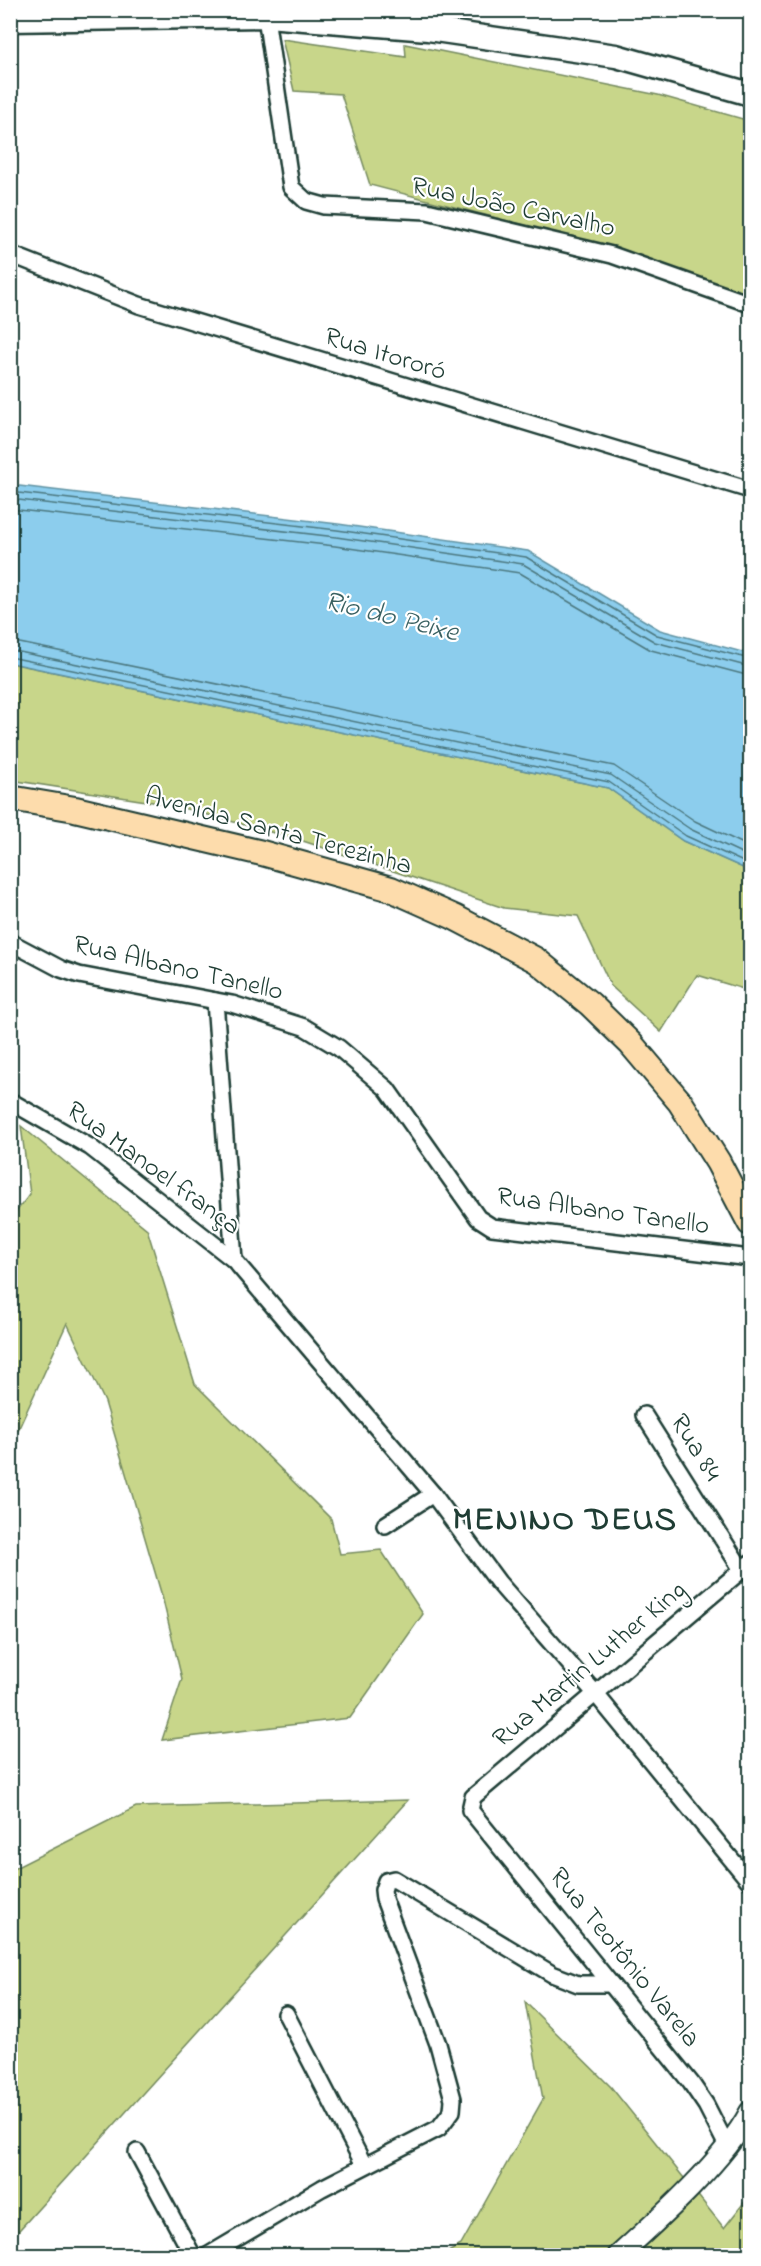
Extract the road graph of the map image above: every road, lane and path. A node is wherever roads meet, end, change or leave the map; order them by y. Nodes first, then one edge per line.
1 (266, 13) edge
2 (350, 17) edge
3 (10, 20) edge
4 (750, 94) edge
5 (10, 254) edge
6 (750, 304) edge
7 (750, 490) edge
8 (10, 798) edge
9 (10, 942) edge
10 (215, 1001) junction
11 (10, 1101) edge
12 (750, 1223) edge
13 (750, 1258) edge
14 (234, 1260) junction
15 (644, 1415) dead end
16 (433, 1494) junction
17 (385, 1526) dead end
18 (746, 1567) edge
19 (595, 1693) junction
20 (470, 1810) joint
21 (750, 1882) edge
22 (611, 1984) junction
23 (286, 2014) dead end
24 (750, 2112) edge
25 (727, 2146) junction
26 (137, 2152) dead end
27 (364, 2165) junction
28 (193, 2256) edge
29 (207, 2256) edge
30 (618, 2256) edge

1 - 2 main road
1 - 3 main road
1 - 6 street, Rua João Carvalho
2 - 4 main road
5 - 7 street, Rua Itororó
8 - 12 main road, Avenida Santa Terezinha
9 - 10 street, Rua Albano Tanello
10 - 13 street, Rua Albano Tanello
10 - 14 street
11 - 14 street, Rua Manoel frança
14 - 16 street, Rua Manoel frança
15 - 18 street, Rua 84
16 - 17 street
16 - 19 street, Rua Manoel frança
18 - 19 street, Rua Martin Luther King
19 - 20 street, Rua Martin Luther King
19 - 21 street, Rua Manoel frança
20 - 22 street, Rua Teotônio Varela
22 - 25 street, Rua Teotônio Varela
22 - 27 street
23 - 27 street
24 - 25 street
25 - 30 street
26 - 28 street
27 - 29 street

